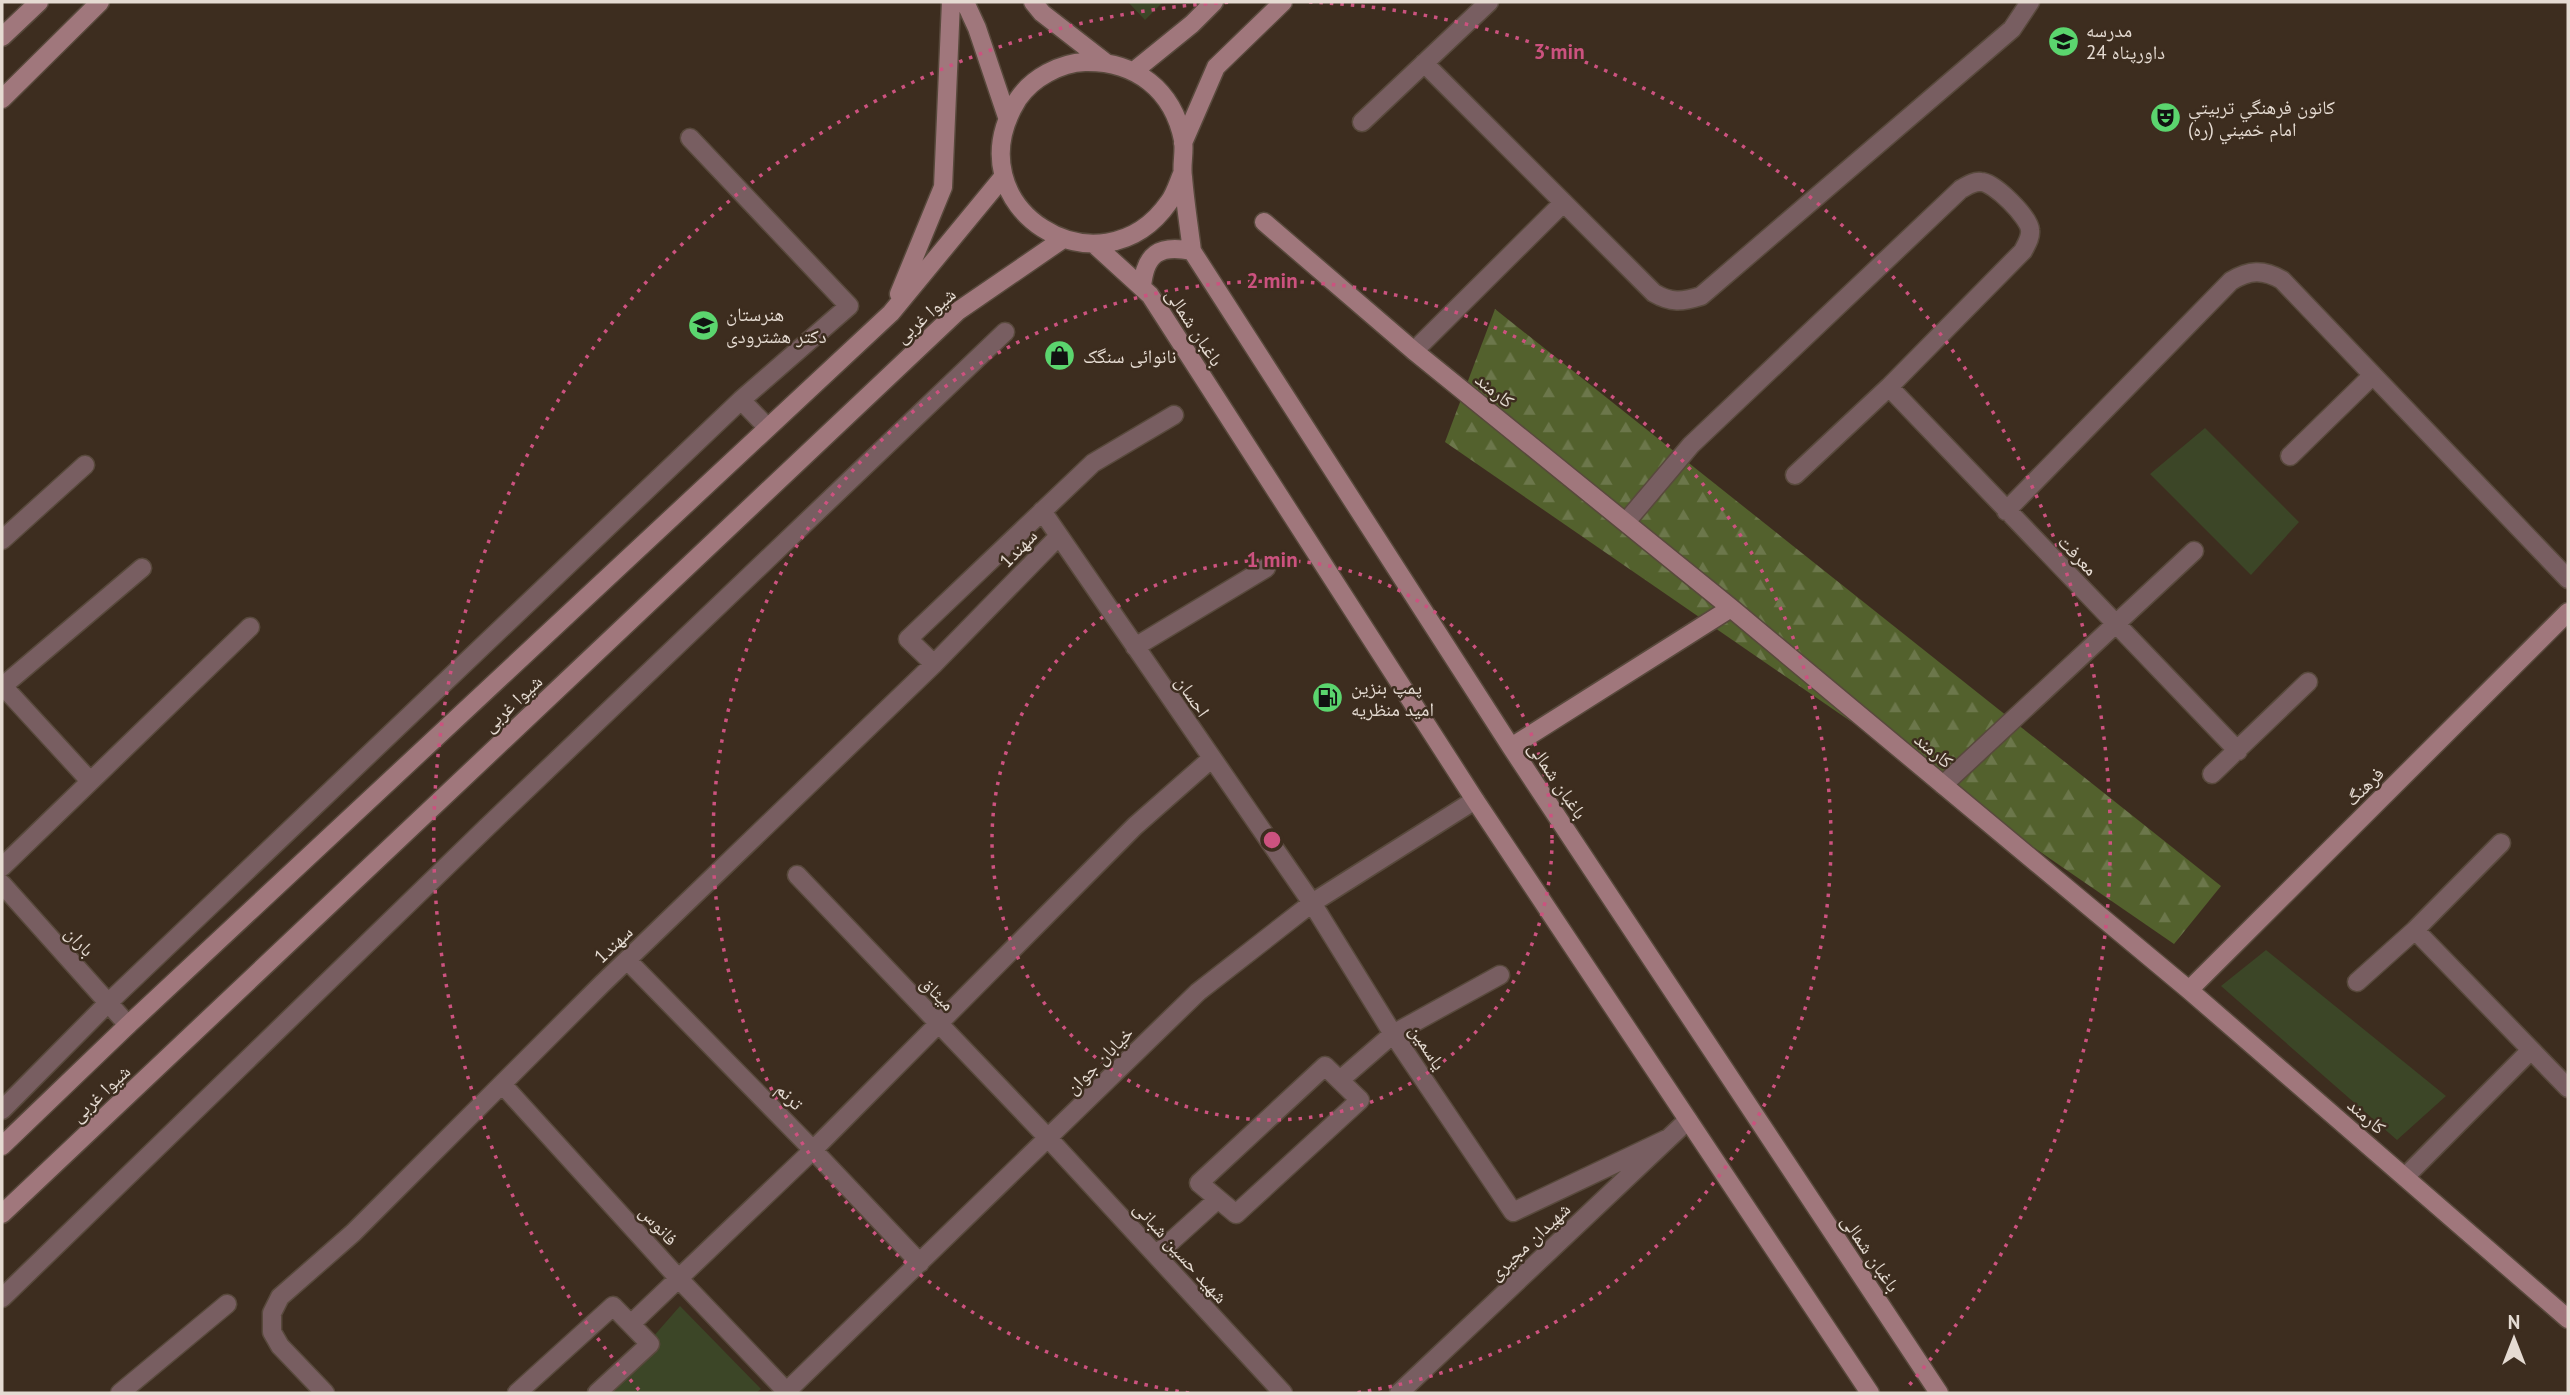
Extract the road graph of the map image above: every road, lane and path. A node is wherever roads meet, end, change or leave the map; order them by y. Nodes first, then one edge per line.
1 (40, 2) edge
2 (100, 2) edge
3 (951, 2) edge
4 (965, 2) edge
5 (1033, 2) edge
6 (1214, 2) edge
7 (1283, 2) edge
8 (1489, 2) edge
9 (2030, 2) edge
10 (2, 37) edge
11 (1105, 62) junction
12 (1424, 63) junction
13 (1134, 71) junction
14 (2, 99) edge
15 (1007, 117) junction
16 (1362, 122) dead end
17 (690, 138) dead end
18 (1183, 143) junction
19 (1182, 174) junction
20 (1003, 177) junction
21 (1563, 203) junction
22 (1264, 222) dead end
23 (1063, 239) junction
24 (1094, 244) junction
25 (1192, 251) junction
26 (1142, 288) junction
27 (891, 313) junction
28 (1005, 332) dead end
29 (1414, 351) junction
30 (2373, 375) junction
31 (1889, 387) junction
32 (741, 400) junction
33 (1174, 415) dead end
34 (767, 427) junction
35 (2290, 456) dead end
36 (85, 465) dead end
37 (1795, 475) dead end
38 (1042, 511) junction
39 (2006, 511) junction
40 (1626, 522) junction
41 (1059, 536) junction
42 (2, 540) edge
43 (2194, 551) dead end
44 (142, 568) dead end
45 (1266, 568) dead end
46 (2568, 579) edge
47 (1731, 608) junction
48 (2568, 612) edge
49 (2114, 623) junction
50 (250, 626) dead end
51 (1135, 647) junction
52 (934, 664) junction
53 (2308, 682) dead end
54 (2, 686) edge
55 (1511, 747) junction
56 (2238, 751) junction
57 (1211, 759) junction
58 (2212, 774) dead end
59 (90, 781) junction
60 (1943, 785) junction
61 (1475, 800) junction
62 (2501, 843) dead end
63 (2, 867) edge
64 (797, 875) dead end
65 (2, 884) edge
66 (1312, 902) junction
67 (2415, 930) junction
68 (627, 960) junction
69 (1500, 975) dead end
70 (2357, 982) dead end
71 (2189, 990) junction
72 (108, 1003) junction
73 (128, 1025) junction
74 (940, 1025) junction
75 (1394, 1034) junction
76 (2531, 1050) junction
77 (1340, 1080) junction
78 (502, 1084) junction
79 (2568, 1088) edge
80 (2, 1110) edge
81 (1688, 1119) junction
82 (1669, 1138) junction
83 (1049, 1139) junction
84 (2, 1146) edge
85 (813, 1150) junction
86 (2405, 1177) junction
87 (1218, 1199) junction
88 (2, 1214) edge
89 (1156, 1255) junction
90 (920, 1263) junction
91 (680, 1280) junction
92 (2, 1298) edge
93 (227, 1304) dead end
94 (2568, 1319) edge
95 (632, 1323) junction
96 (120, 1393) edge
97 (325, 1393) edge
98 (517, 1393) edge
99 (597, 1393) edge
100 (787, 1393) edge
101 (1283, 1393) edge
102 (1399, 1393) edge
103 (1870, 1393) edge
104 (1939, 1393) edge

1 - 10 street
2 - 14 street
3 - 27 street
4 - 15 street
5 - 11 street
6 - 13 street
7 - 18 street
8 - 12 street
9 - 21 street
11 - 13 street
11 - 15 street
12 - 16 street
12 - 21 street
13 - 18 street
15 - 20 street
17 - 32 street
18 - 19 street
19 - 24 street
19 - 25 street, باغبان شمالی
20 - 23 street
20 - 27 street, شیوا غربی
21 - 29 street
22 - 29 street, کارمند
23 - 24 street
23 - 88 street, شیوا غربی
24 - 26 street, باغبان شمالی
25 - 26 street
25 - 55 street, باغبان شمالی
26 - 61 street, باغبان شمالی
27 - 34 street, شیوا غربی
28 - 92 street
29 - 40 street, کارمند
30 - 35 street
30 - 39 street
30 - 46 street
31 - 37 street
31 - 39 street, معرفت
31 - 40 street
32 - 34 street
32 - 72 street
33 - 38 street
34 - 73 street, شیوا غربی
36 - 42 street
38 - 41 street, احسان
38 - 52 street
39 - 49 street, معرفت
40 - 47 street, کارمند
41 - 51 street, احسان
41 - 52 street, 1سهند
43 - 49 street
44 - 54 street
45 - 51 street
47 - 55 street
47 - 60 street, کارمند
48 - 71 street, فرهنگ
49 - 56 street, معرفت
49 - 60 street
50 - 59 street
51 - 57 street, احسان
52 - 68 street, 1سهند
53 - 56 street
54 - 59 street
55 - 104 street, باغبان شمالی
56 - 58 street
57 - 66 street, احسان
57 - 74 street
59 - 63 street
60 - 71 street, کارمند
61 - 66 street, خیابان جوان
61 - 81 street, باغبان شمالی
62 - 67 street
64 - 74 street, میثاق
65 - 72 street, باران
66 - 75 street, یاسمین
66 - 83 street, خیابان جوان
67 - 70 street
67 - 76 street
68 - 78 street, 1سهند
68 - 85 street, ترنم
69 - 75 street
71 - 86 street, کارمند
72 - 73 street, باران
72 - 80 street
73 - 84 street, شیوا غربی
74 - 83 street, میثاق
74 - 85 street
75 - 77 street
75 - 82 street, یاسمین
76 - 79 street
76 - 86 street
77 - 87 street
77 - 87 street
78 - 91 street, فانوس
78 - 97 street, 1سهند
81 - 82 street, شهیدان مجیری
81 - 103 street, باغبان شمالی
82 - 102 street, شهیدان مجیری
83 - 89 street, شهید حسین شبانی
83 - 90 street, خیابان جوان
85 - 90 street, ترنم
85 - 91 street
86 - 94 street, کارمند
87 - 89 street
89 - 101 street, شهید حسین شبانی
90 - 100 street, خیابان جوان
91 - 95 street
91 - 100 street, فانوس
93 - 96 street
95 - 98 street
95 - 99 street

